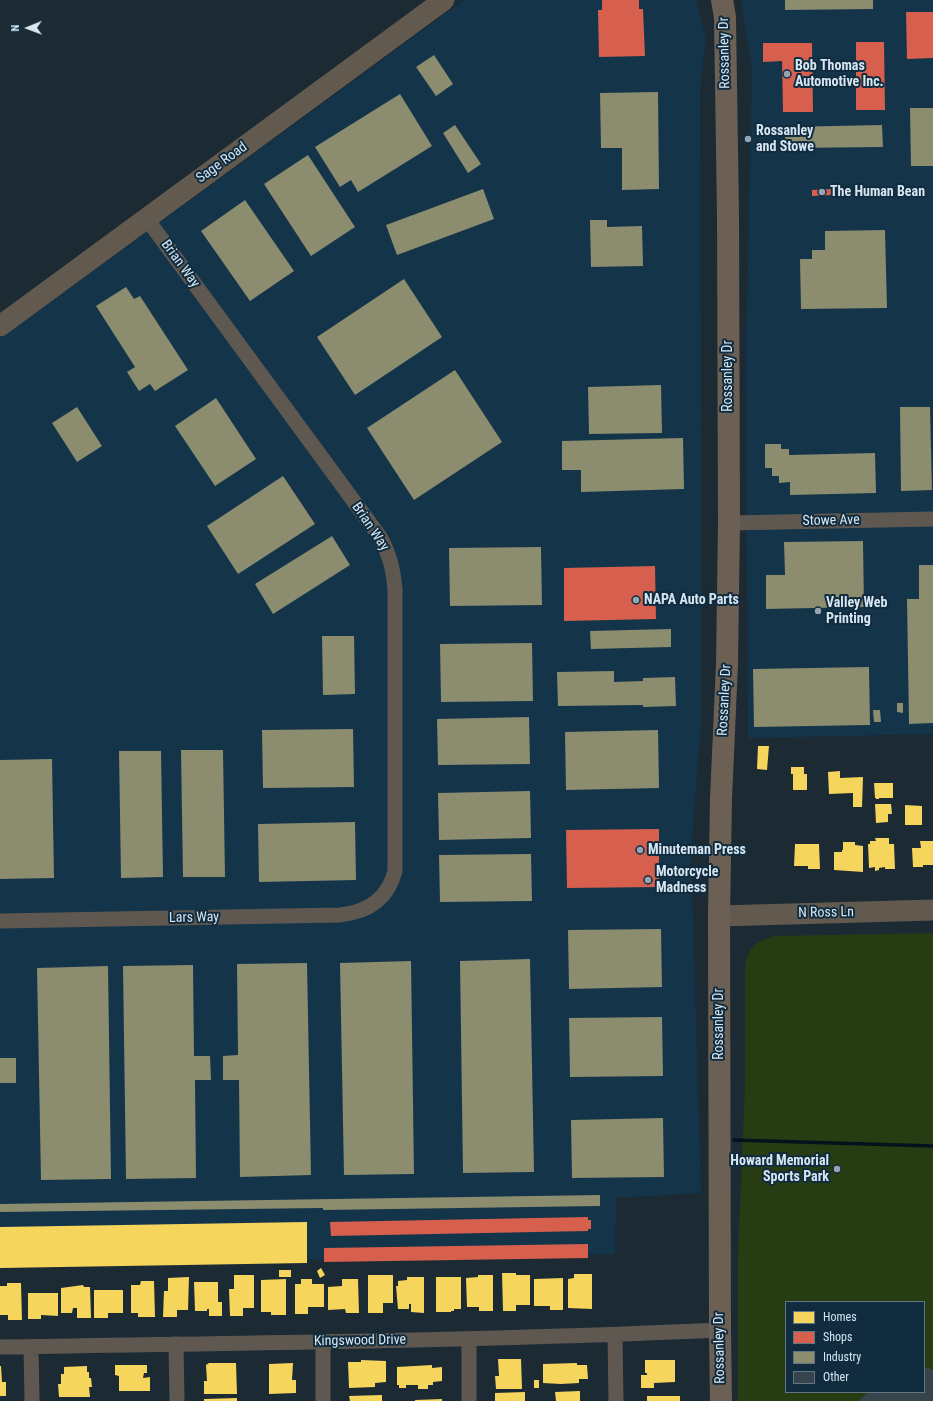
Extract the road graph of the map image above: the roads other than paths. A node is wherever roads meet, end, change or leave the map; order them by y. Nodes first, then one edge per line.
1 (444, 0) edge
2 (722, 0) edge
3 (147, 219) junction
4 (0, 326) edge
5 (933, 519) edge
6 (729, 523) junction
7 (381, 896) joint
8 (933, 910) edge
9 (719, 916) junction
10 (0, 921) edge
11 (720, 1330) junction
12 (615, 1335) junction
13 (469, 1339) junction
14 (323, 1342) junction
15 (176, 1344) junction
16 (0, 1347) edge
17 (31, 1347) junction
18 (32, 1401) edge
19 (177, 1401) edge
20 (323, 1401) edge
21 (469, 1401) edge
22 (616, 1401) edge
23 (721, 1401) edge

1 - 3 main road, Sage Road
2 - 6 main road, Rossanley Dr
3 - 4 main road, Sage Road
3 - 7 street, Brian Way
5 - 6 street, Stowe Ave
6 - 9 main road, Rossanley Dr
7 - 10 street, Lars Way
8 - 9 main road, N Ross Ln
9 - 11 main road, Rossanley Dr
11 - 12 street, Kingswood Drive
11 - 23 main road, Rossanley Dr
12 - 13 street, Kingswood Drive
12 - 22 street
13 - 14 street, Kingswood Drive
13 - 21 street
14 - 15 street, Kingswood Drive
14 - 20 street
15 - 17 street, Kingswood Drive
15 - 19 street
16 - 17 street, Kingswood Drive
17 - 18 street

